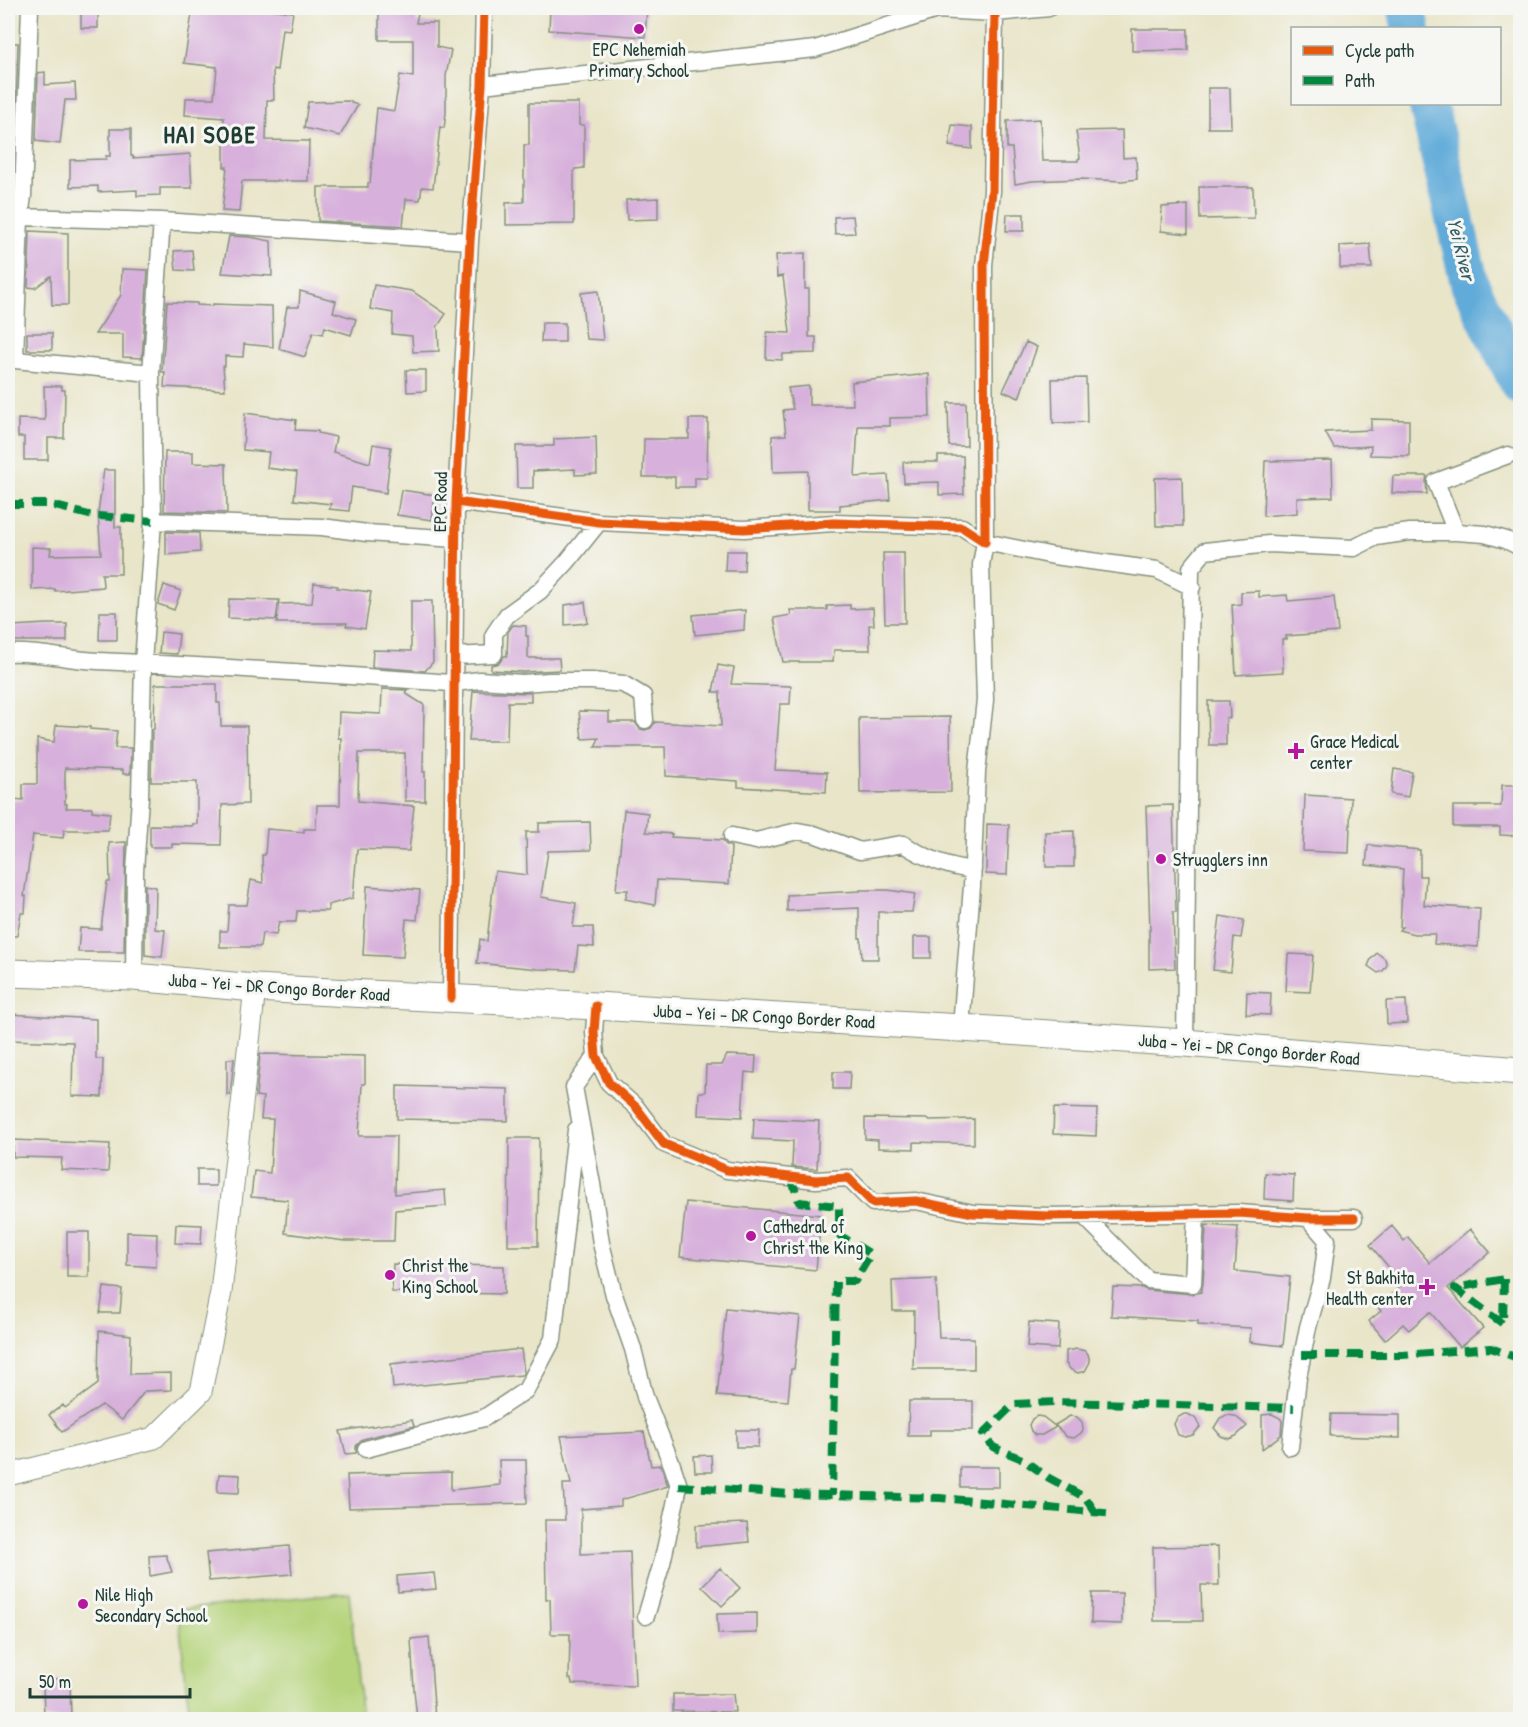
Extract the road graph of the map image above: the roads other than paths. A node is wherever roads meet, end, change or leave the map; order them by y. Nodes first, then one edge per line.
1 (30, 8) edge
2 (484, 8) edge
3 (1049, 8) edge
4 (994, 13) junction
5 (482, 85) junction
6 (14, 216) edge
7 (162, 221) junction
8 (470, 241) junction
9 (11, 360) edge
10 (151, 374) junction
11 (1508, 455) dead end
12 (456, 502) junction
13 (153, 521) junction
14 (598, 522) junction
15 (1456, 532) junction
16 (456, 539) junction
17 (985, 542) junction
18 (1521, 547) edge
19 (1192, 587) junction
20 (8, 653) edge
21 (455, 656) junction
22 (143, 663) junction
23 (454, 683) junction
24 (645, 720) dead end
25 (732, 836) dead end
26 (973, 870) junction
27 (8, 973) edge
28 (134, 977) junction
29 (255, 988) junction
30 (451, 998) junction
31 (596, 1006) junction
32 (962, 1028) junction
33 (1185, 1043) junction
34 (596, 1056) junction
35 (1521, 1071) edge
36 (578, 1115) junction
37 (1196, 1213) junction
38 (1083, 1215) junction
39 (1308, 1218) junction
40 (1354, 1218) dead end
41 (1290, 1447) dead end
42 (366, 1449) dead end
43 (8, 1475) edge
44 (646, 1616) dead end

1 - 6 street
2 - 5 street, EPC Road
3 - 4 street
4 - 5 street
4 - 17 street
5 - 8 street, EPC Road
6 - 7 street
6 - 9 street
7 - 8 street
7 - 10 street
8 - 12 street, EPC Road
9 - 10 street
10 - 13 street
11 - 15 street
12 - 14 street
12 - 16 street, EPC Road
13 - 16 street
13 - 22 street
14 - 17 street
14 - 21 street
15 - 18 street
15 - 19 street
16 - 21 street, EPC Road
17 - 19 street
17 - 26 street
19 - 33 street
20 - 22 street
21 - 23 street, EPC Road
22 - 23 street
22 - 28 street
23 - 24 street
23 - 30 street, EPC Road
25 - 26 street
26 - 32 street
27 - 28 main road, Juba - Yei - DR Congo Border Road
28 - 29 main road, Juba - Yei - DR Congo Border Road
29 - 30 main road, Juba - Yei - DR Congo Border Road
29 - 43 street
30 - 31 main road, Juba - Yei - DR Congo Border Road
31 - 32 main road, Juba - Yei - DR Congo Border Road
31 - 34 street
32 - 33 main road, Juba - Yei - DR Congo Border Road
33 - 35 main road, Juba - Yei - DR Congo Border Road
34 - 36 street
34 - 38 street
36 - 42 street
36 - 44 street
37 - 38 street
37 - 38 street
37 - 39 street
39 - 40 street
39 - 41 street

